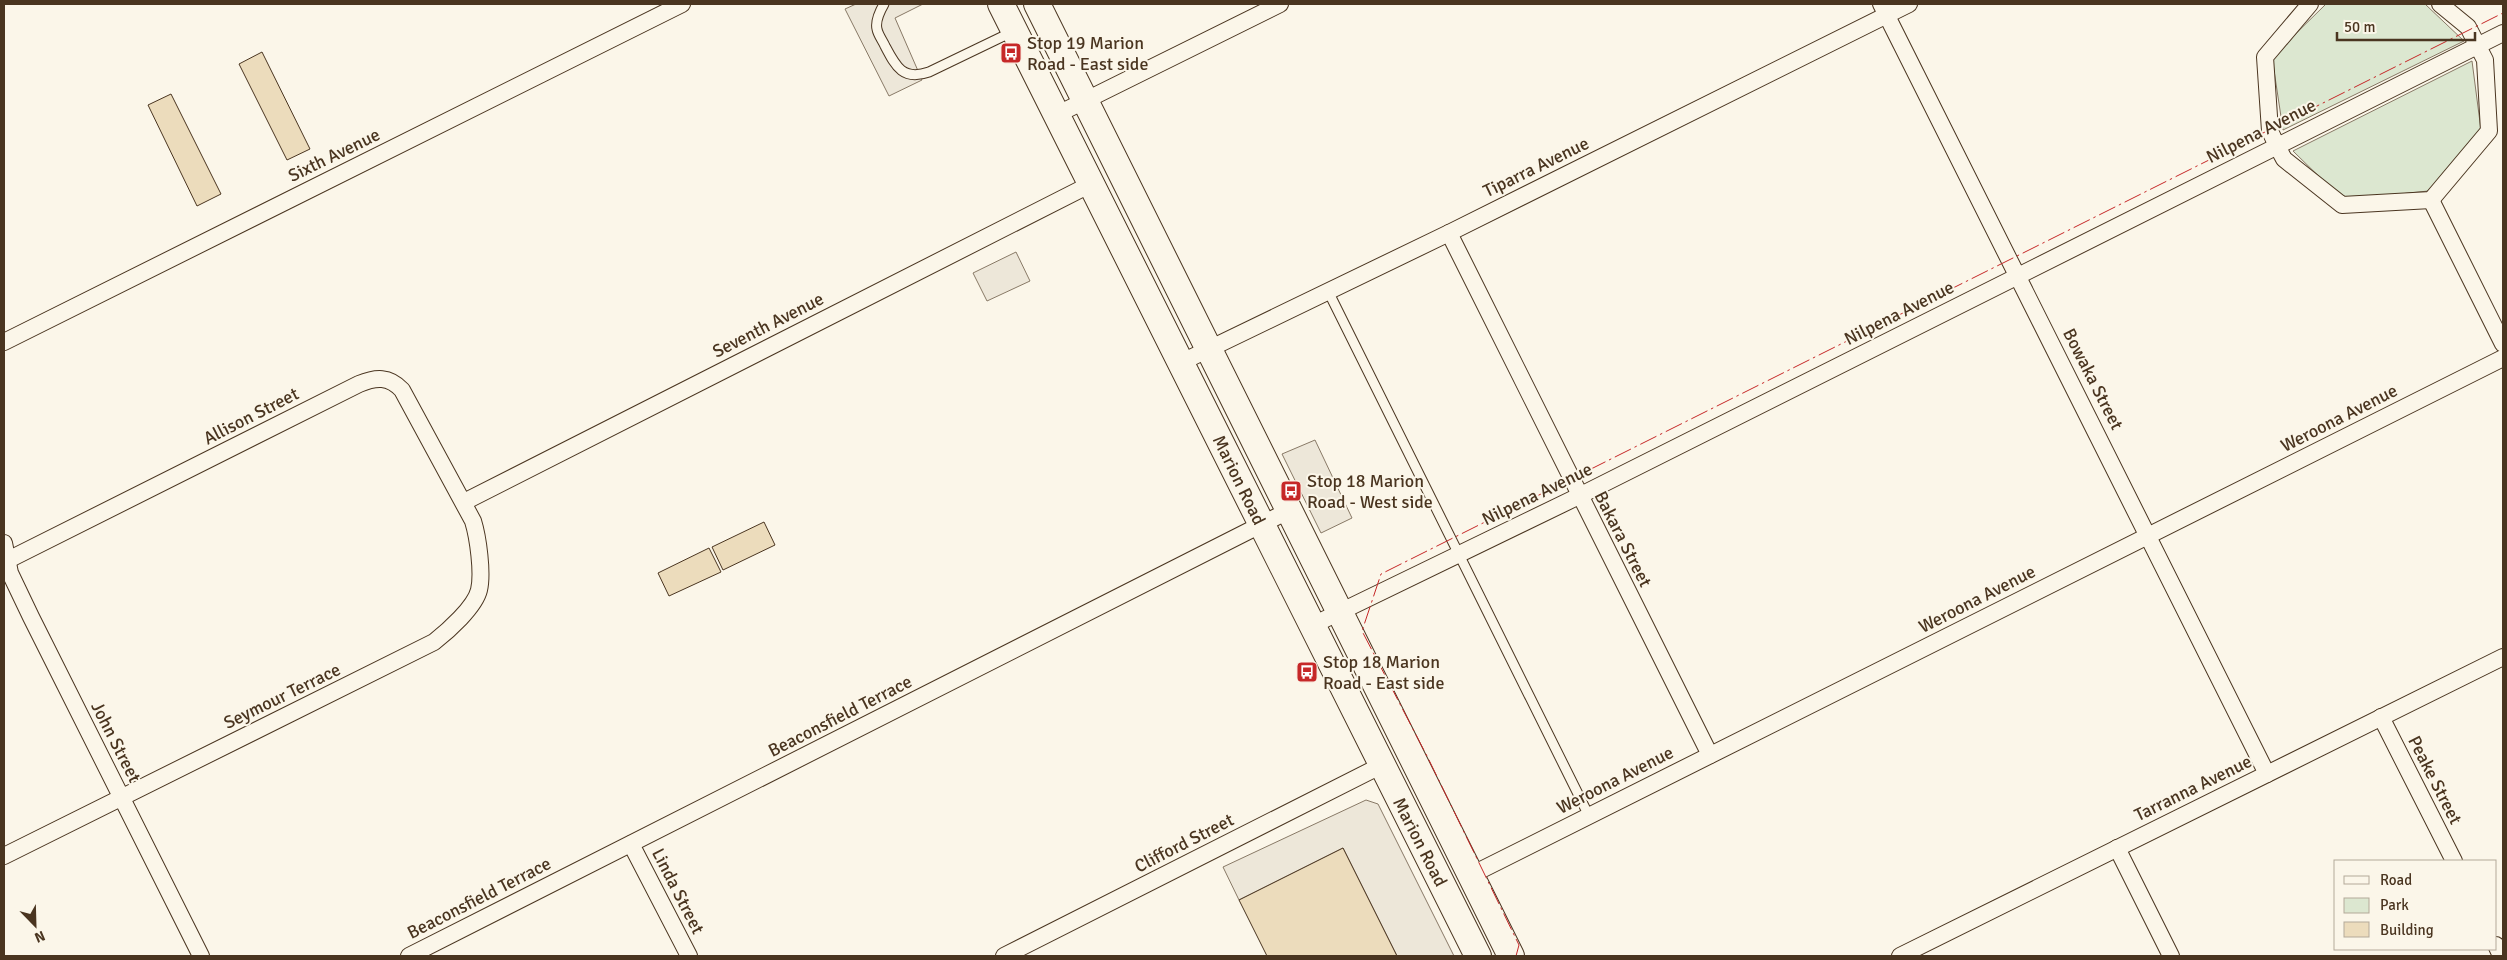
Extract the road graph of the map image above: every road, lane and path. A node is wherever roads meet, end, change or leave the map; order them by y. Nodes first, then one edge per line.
1 (682, 4) edge
2 (884, 4) edge
3 (1001, 4) edge
4 (1038, 4) edge
5 (1280, 4) edge
6 (1909, 4) edge
7 (2310, 4) edge
8 (2440, 4) edge
9 (1884, 9) edge
10 (1014, 31) junction
11 (2503, 33) edge
12 (2478, 45) junction
13 (1086, 101) junction
14 (1056, 115) junction
15 (2276, 146) junction
16 (1091, 184) junction
17 (2431, 200) junction
18 (1449, 233) junction
19 (2018, 275) junction
20 (1328, 291) junction
21 (4, 342) edge
22 (2503, 344) edge
23 (1209, 349) junction
24 (2503, 358) edge
25 (1180, 363) junction
26 (1579, 496) junction
27 (464, 502) junction
28 (1290, 510) junction
29 (1261, 525) junction
30 (2148, 535) junction
31 (4, 542) edge
32 (1458, 554) junction
33 (6, 561) edge
34 (1340, 611) junction
35 (1311, 626) junction
36 (2503, 657) edge
37 (2381, 717) junction
38 (1710, 755) junction
39 (1382, 765) junction
40 (2267, 774) junction
41 (1422, 780) junction
42 (121, 798) junction
43 (1588, 816) junction
44 (631, 844) junction
45 (2117, 848) junction
46 (4, 856) edge
47 (2453, 860) edge
48 (1469, 876) junction
49 (418, 954) edge
50 (201, 956) edge
51 (689, 956) edge
52 (1004, 956) edge
53 (1478, 956) edge
54 (1511, 956) edge
55 (1900, 956) edge
56 (2171, 956) edge

1 - 21 street, Sixth Avenue
2 - 10 lane
3 - 10 main road, Marion Road
4 - 13 main road, Marion Road
5 - 13 street
6 - 9 street, Tiparra Avenue
7 - 15 street
8 - 12 street
9 - 18 street, Tiparra Avenue
9 - 19 street, Bowaka Street
10 - 14 main road, Marion Road
11 - 12 street, Nilpena Avenue
12 - 15 street, Nilpena Avenue
12 - 17 street
13 - 14 street
13 - 23 main road, Marion Road
14 - 16 main road, Marion Road
15 - 17 street
15 - 19 street, Nilpena Avenue
16 - 25 main road, Marion Road
16 - 27 street, Seventh Avenue
17 - 22 street
18 - 20 street, Tiparra Avenue
18 - 26 street, Bakara Street
19 - 26 street, Nilpena Avenue
19 - 30 street, Bowaka Street
20 - 23 street, Tiparra Avenue
20 - 32 lane
23 - 25 street, Tiparra Avenue
23 - 28 main road, Marion Road
24 - 30 street, Weroona Avenue
25 - 29 main road, Marion Road
26 - 32 street, Nilpena Avenue
26 - 38 street, Bakara Street
27 - 33 street, Allison Street
27 - 42 street, Seymour Terrace
28 - 29 street, Beaconsfield Terrace
28 - 34 main road, Marion Road
29 - 35 main road, Marion Road
29 - 44 street, Beaconsfield Terrace
30 - 38 street, Weroona Avenue
30 - 40 street, Bowaka Street
31 - 33 street, John Street
32 - 34 street, Nilpena Avenue
32 - 43 lane
33 - 42 street, John Street
34 - 35 street, Nilpena Avenue
34 - 41 main road, Marion Road
35 - 39 main road, Marion Road
36 - 37 street, Tarranna Avenue
37 - 40 street, Tarranna Avenue
37 - 47 street, Peake Street
38 - 43 street, Weroona Avenue
39 - 41 main road
39 - 52 street, Clifford Street
39 - 53 main road, Marion Road
40 - 45 street, Tarranna Avenue
41 - 48 main road, Marion Road
42 - 46 street, Seymour Terrace
42 - 50 street, John Street
43 - 48 street, Weroona Avenue
44 - 49 street, Beaconsfield Terrace
44 - 51 street, Linda Street
45 - 55 street, Tarranna Avenue
45 - 56 street
48 - 54 main road, Marion Road

